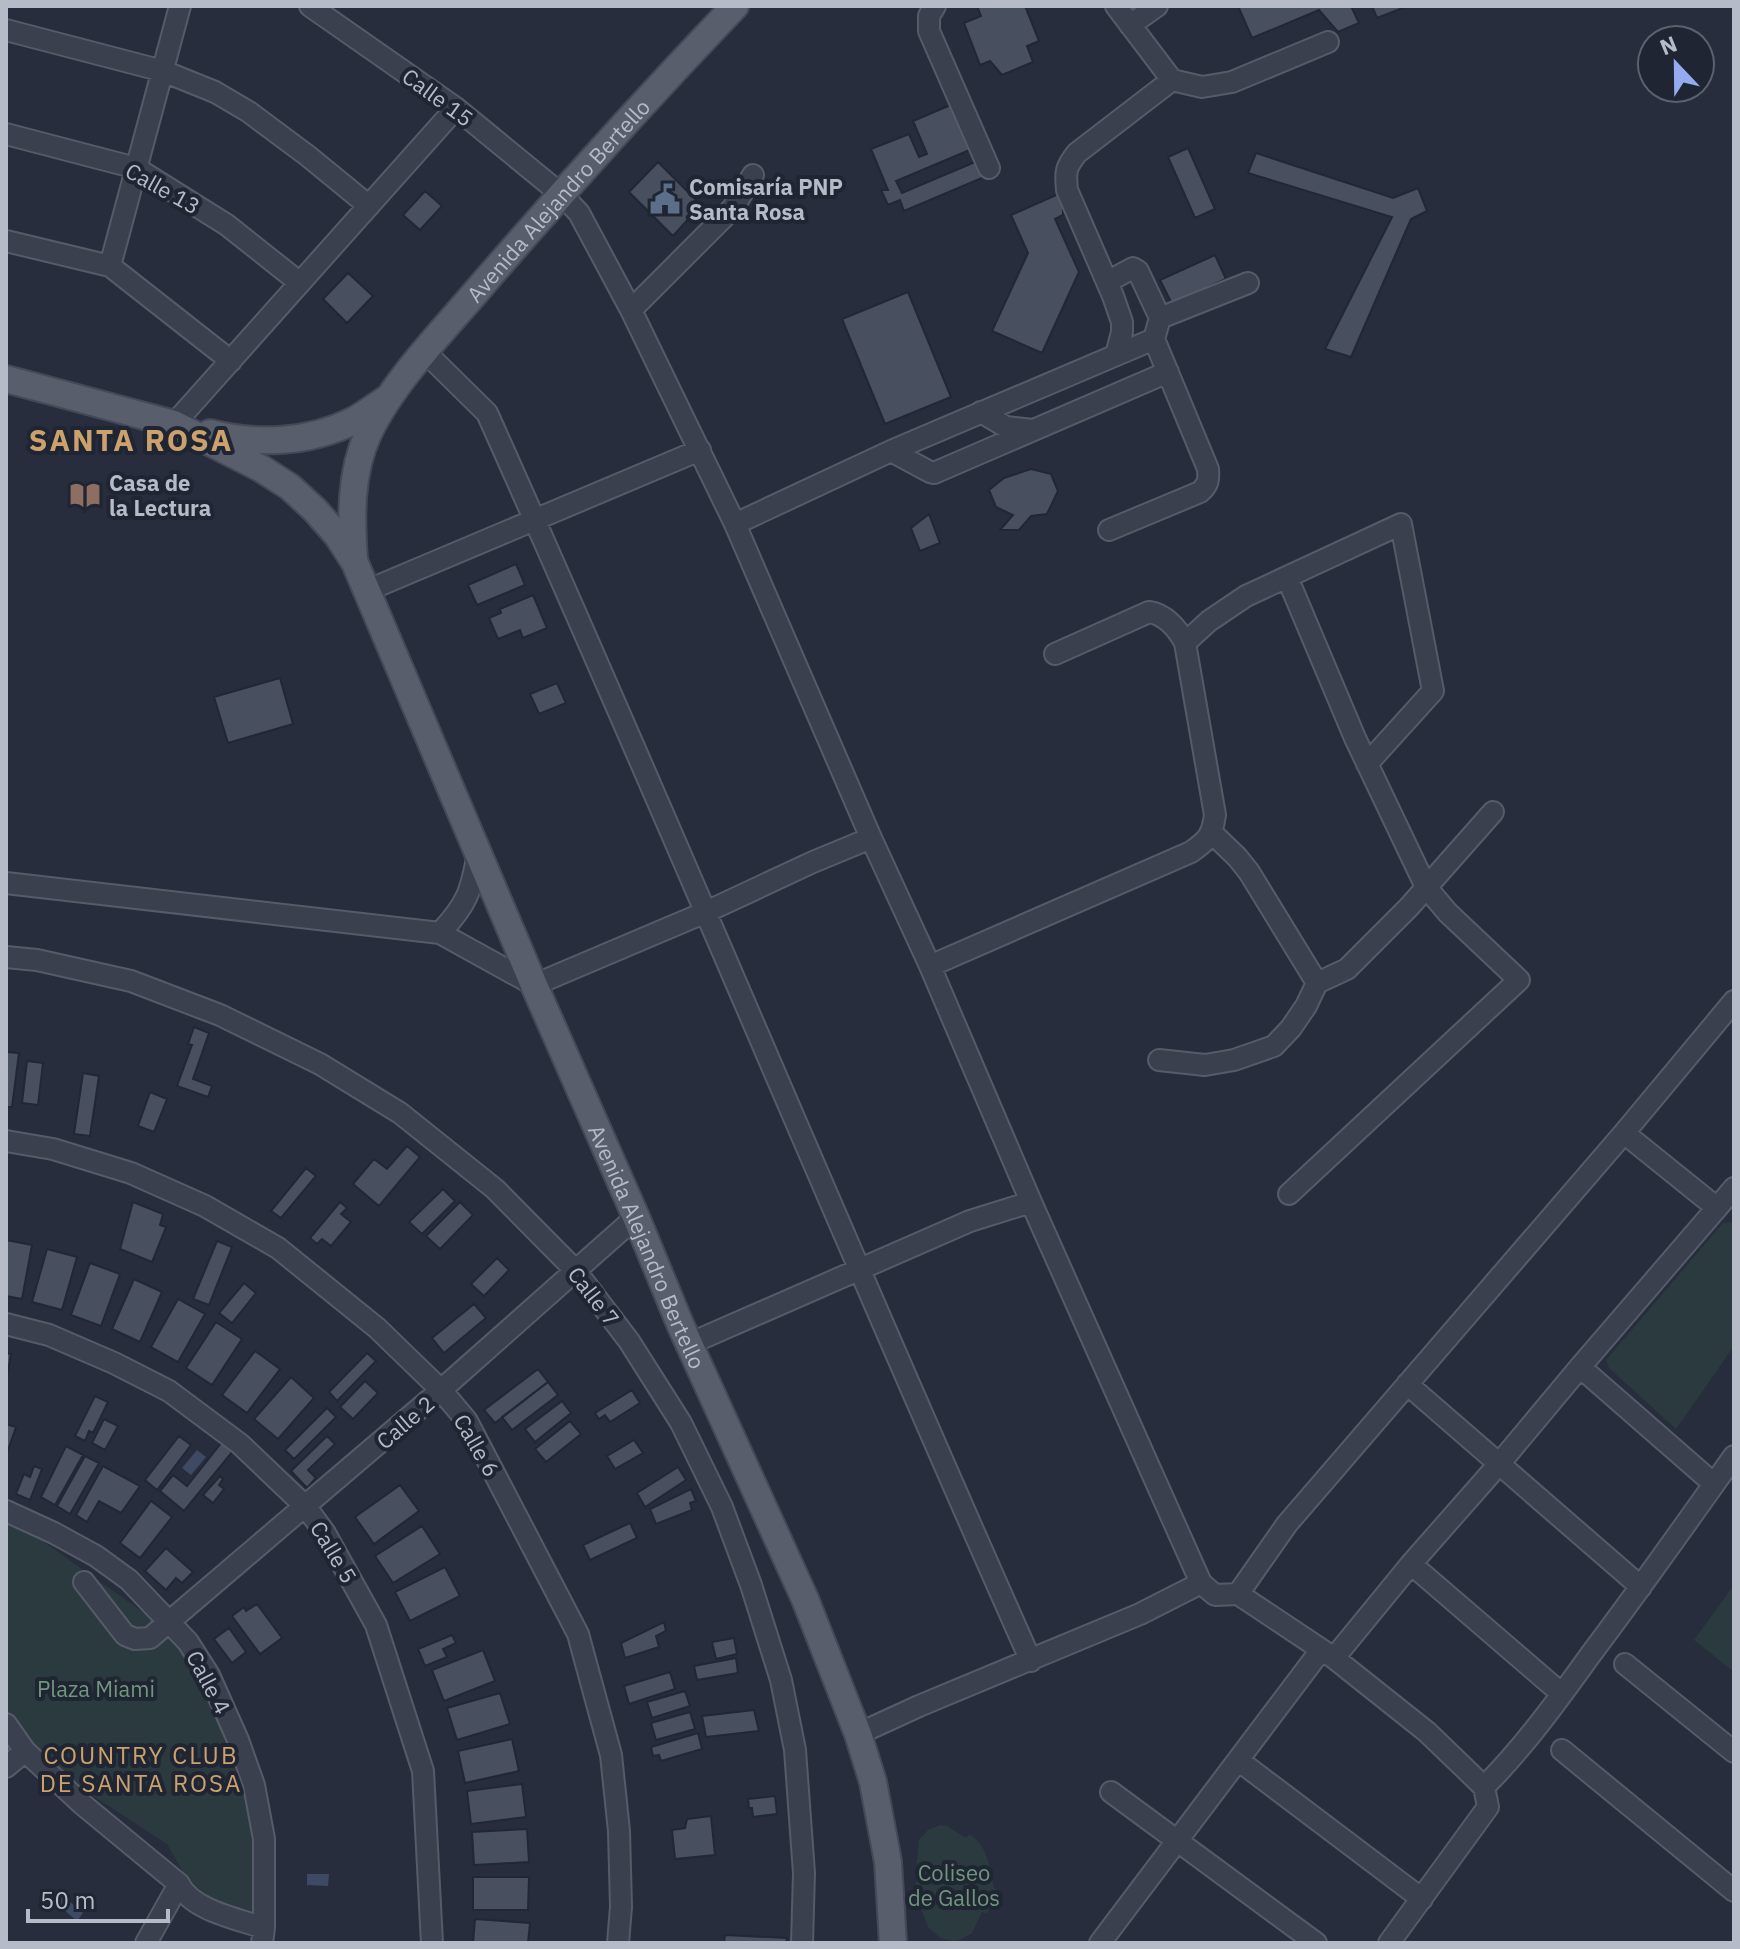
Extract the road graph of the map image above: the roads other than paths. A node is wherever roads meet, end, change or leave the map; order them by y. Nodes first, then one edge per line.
1 (180, 6) edge
2 (310, 6) edge
3 (735, 6) edge
4 (935, 6) edge
5 (1116, 6) edge
6 (1157, 6) edge
7 (1130, 25) junction
8 (6, 30) edge
9 (1328, 42) dead end
10 (163, 71) junction
11 (1172, 80) junction
12 (456, 108) junction
13 (6, 134) edge
14 (136, 168) junction
15 (989, 168) dead end
16 (753, 175) dead end
17 (562, 195) junction
18 (369, 206) junction
19 (6, 241) edge
20 (110, 266) junction
21 (1107, 282) junction
22 (300, 283) junction
23 (1248, 283) dead end
24 (631, 310) junction
25 (1160, 318) junction
26 (1154, 339) junction
27 (425, 352) junction
28 (1116, 355) junction
29 (231, 361) junction
30 (1168, 372) junction
31 (6, 379) edge
32 (388, 399) junction
33 (981, 412) junction
34 (174, 424) junction
35 (1034, 430) junction
36 (700, 450) junction
37 (891, 451) junction
38 (535, 519) junction
39 (735, 524) junction
40 (1109, 530) dead end
41 (355, 563) junction
42 (1287, 577) junction
43 (366, 591) junction
44 (1185, 643) junction
45 (1055, 654) dead end
46 (1367, 764) junction
47 (1493, 812) dead end
48 (1212, 833) junction
49 (871, 838) junction
50 (478, 853) junction
51 (6, 883) edge
52 (1426, 887) junction
53 (706, 912) junction
54 (440, 933) junction
55 (6, 957) edge
56 (930, 966) junction
57 (1317, 983) junction
58 (534, 985) junction
59 (1734, 1001) edge
60 (1159, 1060) dead end
61 (1624, 1133) junction
62 (6, 1141) edge
63 (1289, 1194) dead end
64 (1031, 1202) junction
65 (1727, 1203) edge
66 (636, 1217) junction
67 (859, 1269) junction
68 (575, 1270) junction
69 (6, 1324) edge
70 (689, 1344) junction
71 (1580, 1367) junction
72 (1407, 1384) junction
73 (441, 1390) junction
74 (1734, 1456) edge
75 (1499, 1464) junction
76 (1714, 1484) junction
77 (306, 1507) junction
78 (6, 1511) edge
79 (1411, 1564) junction
80 (84, 1582) dead end
81 (1201, 1583) junction
82 (1641, 1587) junction
83 (1238, 1594) junction
84 (170, 1622) junction
85 (1328, 1654) junction
86 (1031, 1661) junction
87 (1625, 1664) dead end
88 (1562, 1694) junction
89 (6, 1724) edge
90 (858, 1734) junction
91 (1562, 1750) dead end
92 (25, 1751) junction
93 (1734, 1752) edge
94 (1238, 1760) junction
95 (6, 1767) edge
96 (1484, 1787) junction
97 (1111, 1792) dead end
98 (1177, 1841) junction
99 (179, 1884) junction
100 (1734, 1891) edge
101 (1422, 1899) junction
102 (263, 1936) edge
103 (1107, 1941) edge
104 (146, 1943) edge
105 (432, 1943) edge
106 (618, 1943) edge
107 (802, 1943) edge
108 (893, 1943) edge
109 (1316, 1943) edge
110 (1389, 1943) edge

1 - 10 street
2 - 12 street, Calle 15
3 - 17 main road, Avenida Alejandro Bertello
4 - 15 street
5 - 7 street
6 - 7 street
7 - 11 street
8 - 10 street
9 - 11 street
10 - 14 street
10 - 18 street
11 - 21 street
12 - 17 street, Calle 15
12 - 18 street
13 - 14 street, Calle 13
14 - 20 street
14 - 22 street, Calle 13
16 - 24 street
17 - 24 street, Calle 15
17 - 27 main road, Avenida Alejandro Bertello
18 - 22 street
19 - 20 street
20 - 29 street
21 - 25 street
21 - 28 street
22 - 29 street
23 - 25 street
24 - 36 street, Calle 15
25 - 26 street
26 - 28 street
26 - 30 street
27 - 32 main road, Avenida Alejandro Bertello
27 - 38 street
28 - 33 street
29 - 34 street
30 - 35 street
30 - 40 street
31 - 34 main road, Avenida Alejandro Bertello
32 - 34 main road, Avenida Alejandro Bertello
32 - 41 main road, Avenida Alejandro Bertello
33 - 35 street
33 - 37 street
34 - 41 main road, Avenida Alejandro Bertello
35 - 37 street
36 - 38 street
36 - 39 street, Calle 15
37 - 39 street
38 - 43 street
38 - 53 street
39 - 49 street, Calle 15
41 - 43 main road, Avenida Alejandro Bertello
42 - 44 street
42 - 46 street
42 - 46 street
43 - 50 main road, Avenida Alejandro Bertello
44 - 45 street
44 - 48 street
46 - 52 street
47 - 52 street
48 - 56 street
48 - 57 street
49 - 53 street
49 - 56 street, Calle 15
50 - 54 street
50 - 58 main road, Avenida Alejandro Bertello
51 - 54 street
52 - 57 street
52 - 63 street
53 - 58 street
53 - 67 street
54 - 58 street
55 - 68 street, Calle 7
56 - 64 street, Calle 15
57 - 60 street
58 - 66 main road, Avenida Alejandro Bertello
59 - 61 street
61 - 65 street
61 - 72 street
62 - 73 street, Calle 6
64 - 67 street
64 - 81 street, Calle 15
65 - 71 street
66 - 68 street, Calle 2
66 - 70 main road, Avenida Alejandro Bertello
67 - 70 street
67 - 86 street
68 - 73 street, Calle 2
68 - 107 street, Calle 7
69 - 77 street, Calle 5
70 - 90 main road, Avenida Alejandro Bertello
71 - 75 street
71 - 76 street
72 - 75 street
72 - 83 street
73 - 77 street, Calle 2
73 - 106 street, Calle 6
74 - 76 street
75 - 79 street
75 - 82 street
76 - 82 street
77 - 84 street, Calle 2
77 - 105 street, Calle 5
78 - 84 street, Calle 4
79 - 85 street
79 - 88 street
80 - 84 street, Calle 2
81 - 83 street
81 - 86 street
82 - 88 street
83 - 85 street
84 - 102 street, Calle 4
85 - 94 street
85 - 96 street
86 - 90 street
87 - 93 street
88 - 96 street
89 - 92 street
90 - 108 main road, Avenida Alejandro Bertello
91 - 100 street
92 - 95 street
92 - 99 street
94 - 98 street
94 - 101 street
96 - 101 street
97 - 98 street
98 - 103 street
98 - 109 street
99 - 102 street
99 - 104 street
101 - 110 street

